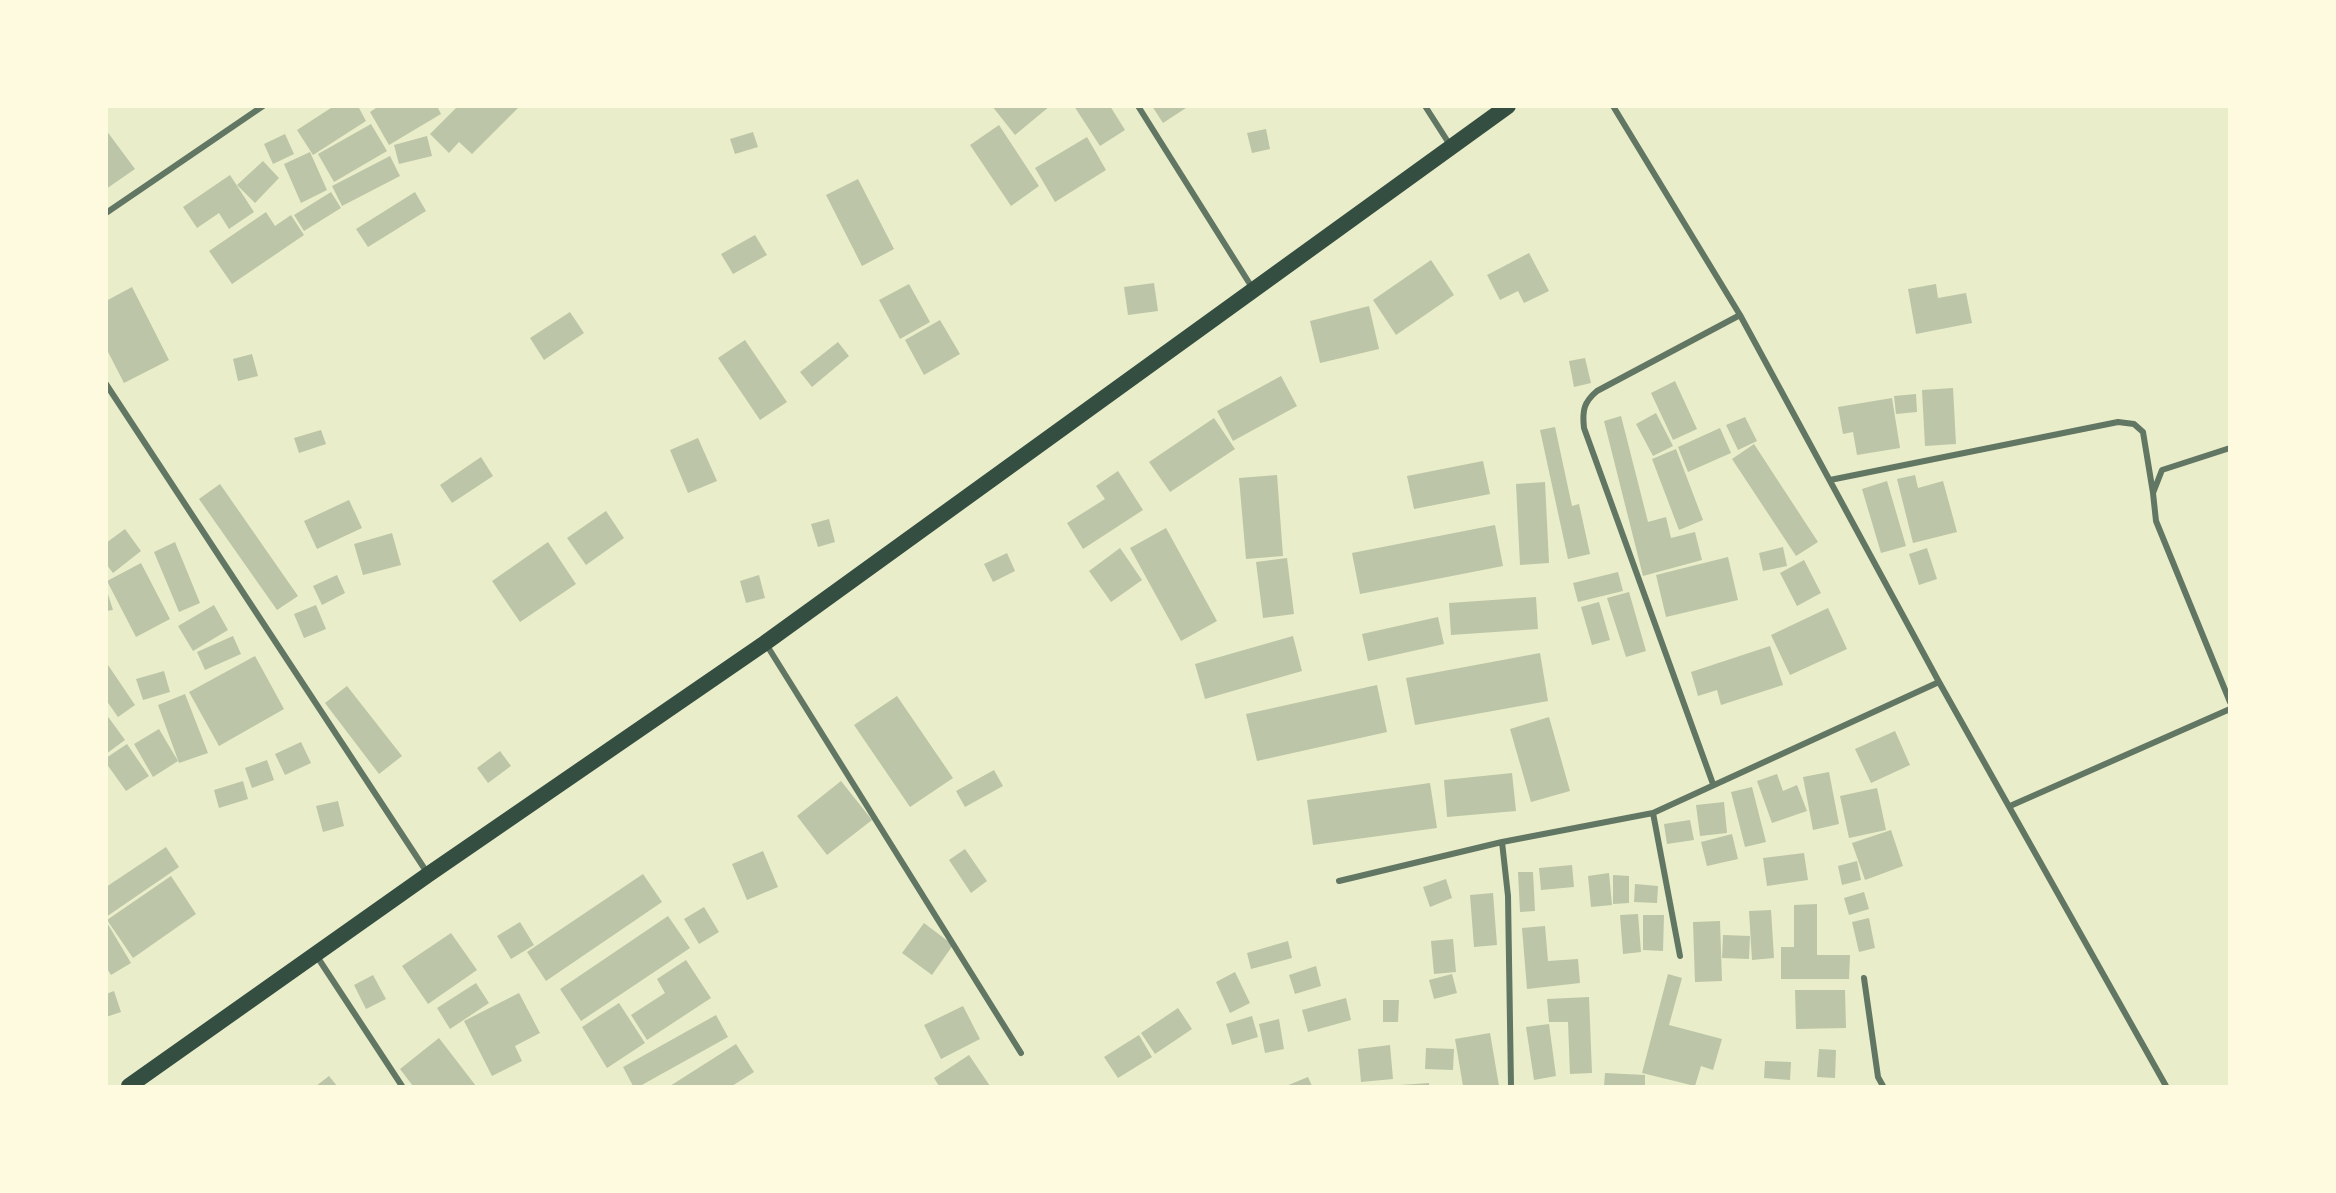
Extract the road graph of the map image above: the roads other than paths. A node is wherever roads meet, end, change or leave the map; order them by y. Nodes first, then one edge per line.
1 (262, 106) edge
2 (1138, 106) edge
3 (1425, 106) edge
4 (1509, 106) edge
5 (1613, 106) edge
6 (1452, 148) junction
7 (106, 213) edge
8 (1253, 290) junction
9 (1740, 315) junction
10 (106, 384) edge
11 (2229, 448) edge
12 (1830, 480) junction
13 (2153, 493) junction
14 (765, 643) junction
15 (1939, 682) junction
16 (2229, 702) edge
17 (2229, 709) edge
18 (1713, 784) junction
19 (2010, 806) junction
20 (1653, 813) junction
21 (1502, 842) junction
22 (429, 874) junction
23 (1340, 881) dead end
24 (316, 954) junction
25 (1680, 956) dead end
26 (1864, 978) dead end
27 (1021, 1053) dead end
28 (129, 1086) edge
29 (402, 1086) edge
30 (1511, 1086) edge
31 (1883, 1086) edge
32 (2166, 1086) edge

1 - 7 street
2 - 8 street
3 - 6 street
4 - 6 highway
5 - 9 street
6 - 8 highway
8 - 14 highway
9 - 12 street
9 - 18 street
10 - 22 street
11 - 13 street
12 - 13 street
12 - 15 street
13 - 16 street
14 - 22 highway
14 - 27 street
15 - 18 street
15 - 19 street
17 - 19 street
18 - 20 street
19 - 32 street
20 - 21 street
20 - 25 street
21 - 23 street
21 - 30 street
22 - 24 highway
24 - 28 highway
24 - 29 street
26 - 31 street

